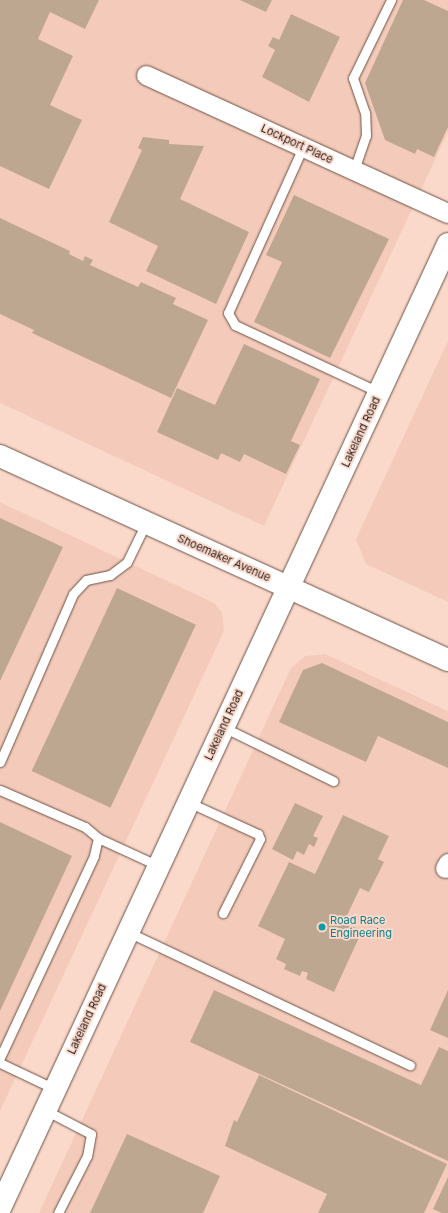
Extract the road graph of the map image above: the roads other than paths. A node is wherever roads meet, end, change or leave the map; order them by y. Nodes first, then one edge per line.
1 (391, 0) edge
2 (146, 75) dead end
3 (304, 147) junction
4 (354, 170) junction
5 (448, 213) edge
6 (448, 244) edge
7 (379, 392) junction
8 (0, 456) edge
9 (146, 524) junction
10 (288, 586) junction
11 (448, 660) edge
12 (223, 727) junction
13 (0, 762) edge
14 (333, 781) dead end
15 (0, 790) edge
16 (188, 802) junction
17 (98, 838) junction
18 (159, 866) junction
19 (223, 913) dead end
20 (128, 932) junction
21 (0, 1058) edge
22 (0, 1064) edge
23 (410, 1065) dead end
24 (55, 1089) junction
25 (45, 1110) junction
26 (0, 1208) edge
27 (9, 1213) edge
28 (58, 1213) edge

1 - 4 lane
2 - 3 street, Lockport Place
3 - 4 street, Lockport Place
3 - 7 lane
4 - 5 street, Lockport Place
6 - 7 street, Lakeland Road
7 - 10 street, Lakeland Road
8 - 9 street, Shoemaker Avenue
9 - 10 street, Shoemaker Avenue
9 - 13 lane
10 - 11 street, Shoemaker Avenue
10 - 12 street, Lakeland Road
12 - 14 lane
12 - 16 street, Lakeland Road
15 - 17 lane
16 - 18 street, Lakeland Road
16 - 19 lane
17 - 18 lane
17 - 21 lane
18 - 20 street, Lakeland Road
20 - 23 lane
20 - 24 street, Lakeland Road
22 - 24 lane
24 - 25 street, Lakeland Road
25 - 26 street, Lakeland Road
25 - 28 lane
26 - 27 lane

